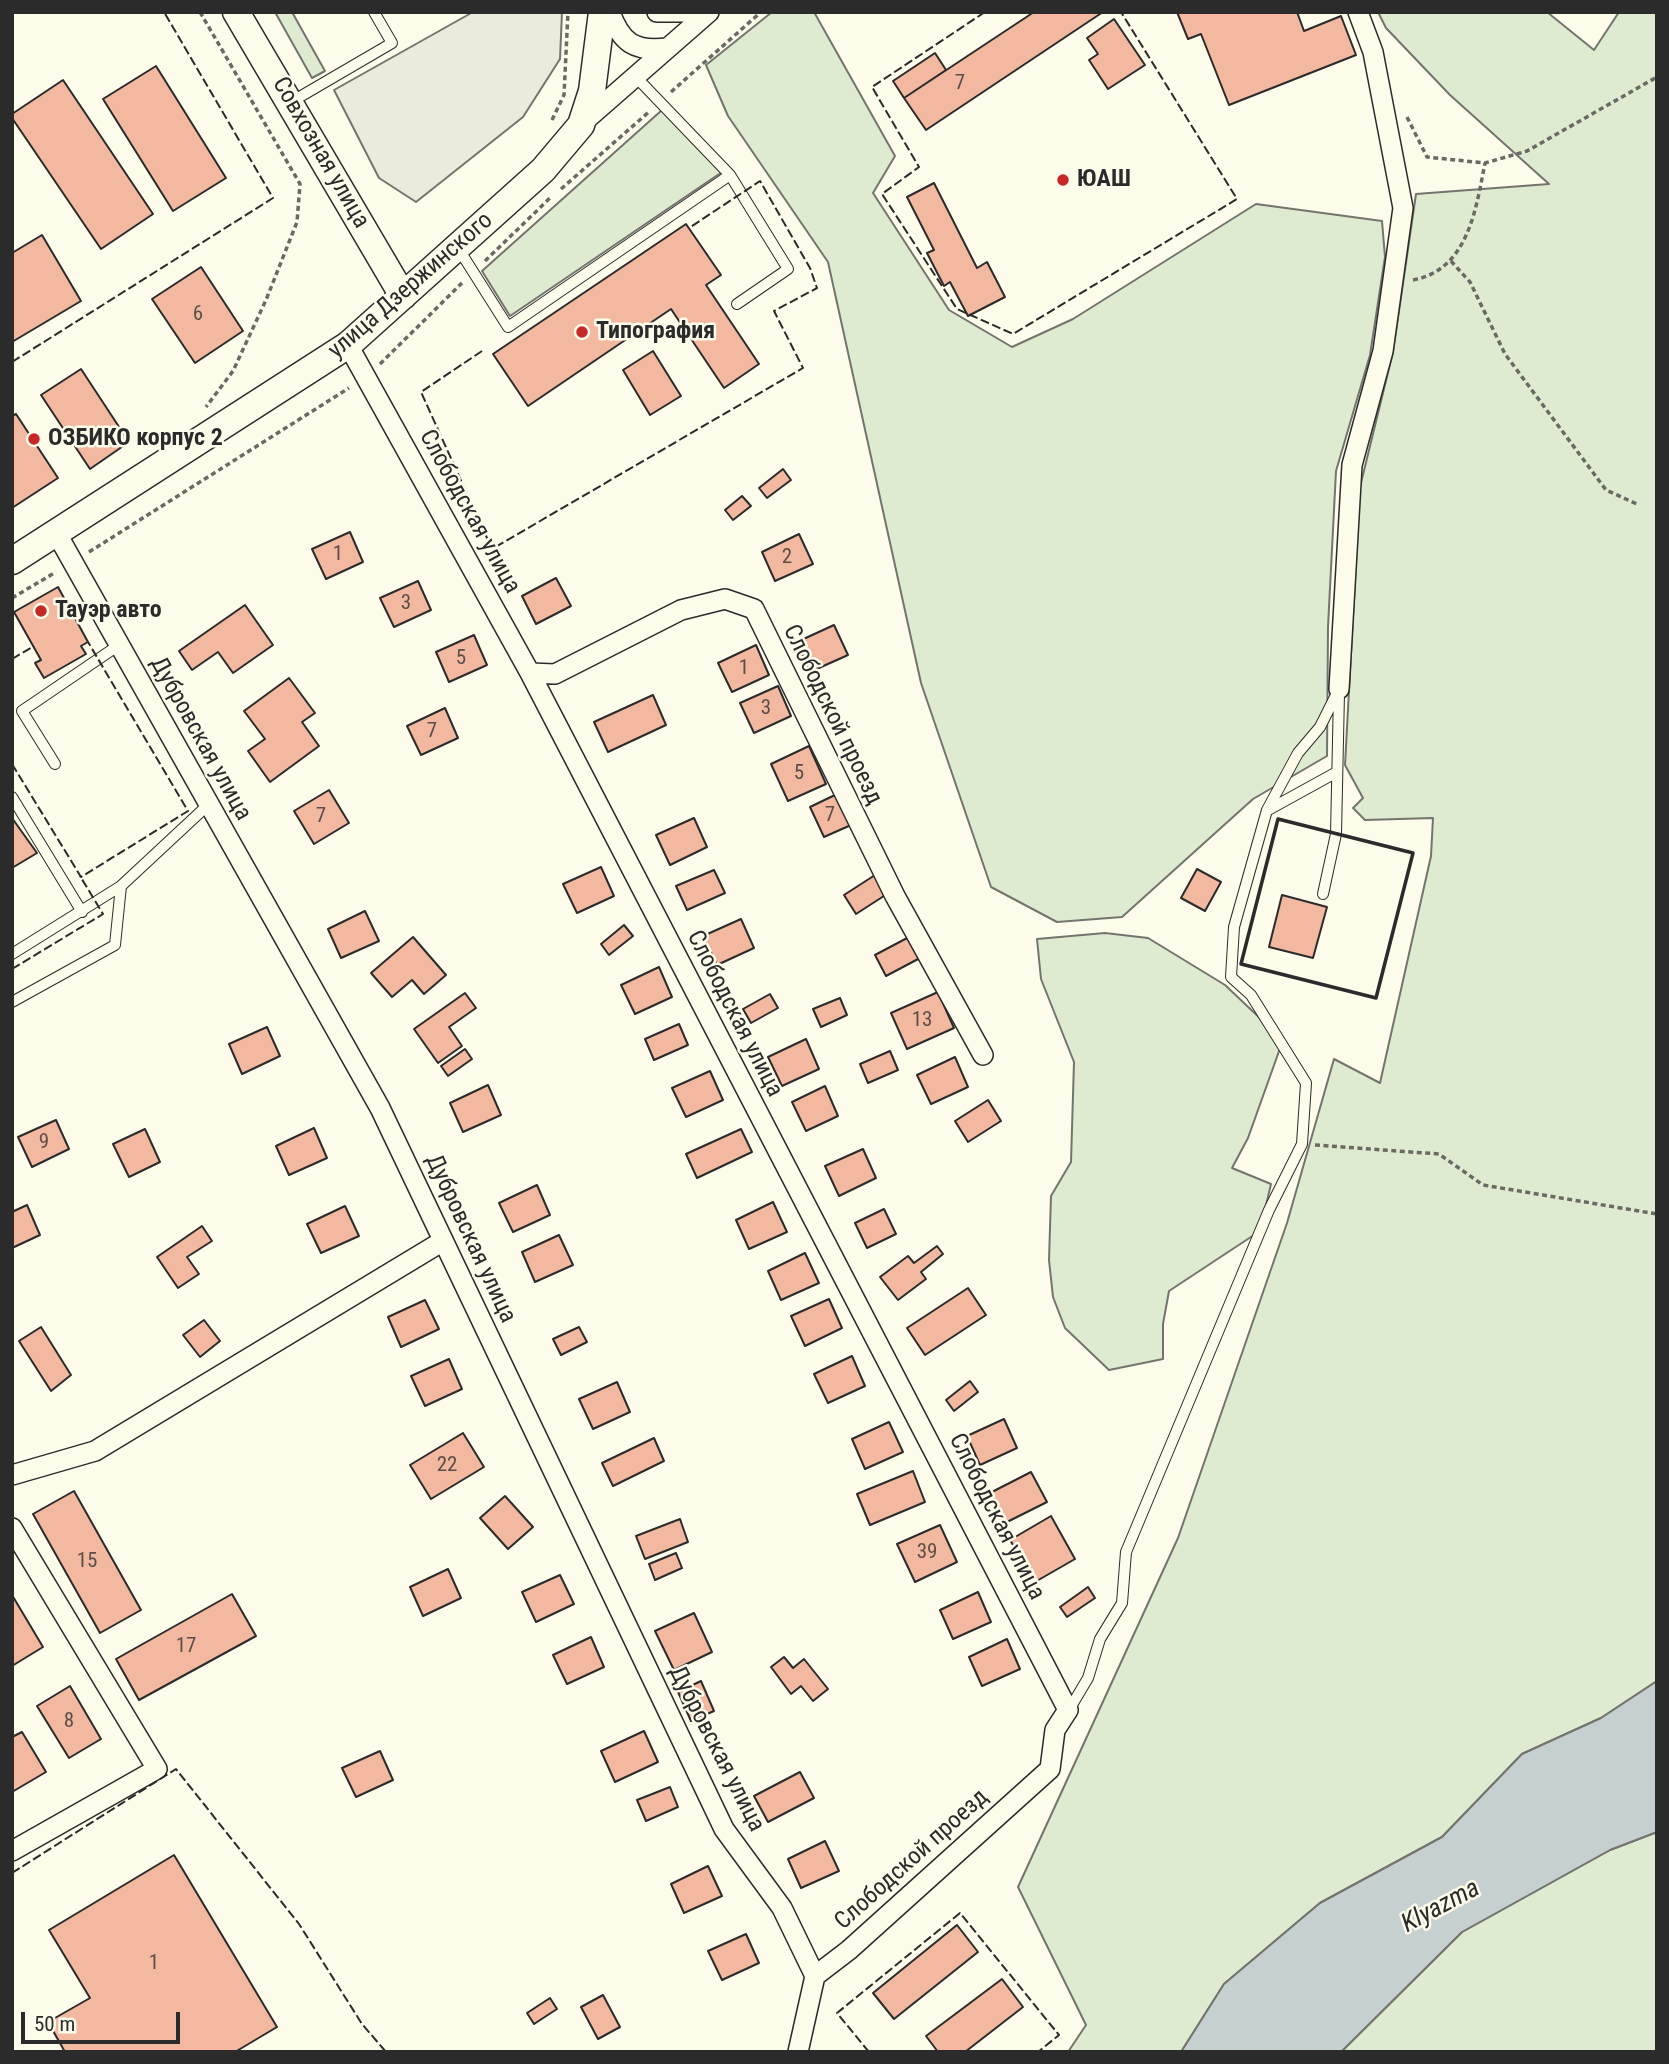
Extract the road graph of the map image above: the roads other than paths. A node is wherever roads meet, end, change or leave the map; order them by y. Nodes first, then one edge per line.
1 (236, 12) edge
2 (374, 12) edge
3 (602, 12) edge
4 (610, 12) edge
5 (657, 12) edge
6 (687, 12) edge
7 (709, 12) edge
8 (1358, 12) edge
9 (667, 48) junction
10 (635, 76) junction
11 (291, 102) junction
12 (581, 125) junction
13 (730, 175) junction
14 (458, 248) junction
15 (403, 296) junction
16 (737, 304) dead end
17 (348, 345) junction
18 (57, 534) junction
19 (12, 561) edge
20 (120, 645) junction
21 (530, 673) junction
22 (1339, 689) junction
23 (55, 764) dead end
24 (1337, 772) junction
25 (12, 797) edge
26 (209, 803) junction
27 (1267, 810) junction
28 (121, 886) junction
29 (1323, 894) dead end
30 (82, 912) junction
31 (12, 954) edge
32 (12, 1002) edge
33 (983, 1055) dead end
34 (443, 1241) junction
35 (12, 1475) edge
36 (12, 1528) edge
37 (1068, 1710) junction
38 (12, 1851) edge
39 (815, 1976) junction
40 (798, 2052) edge

1 - 11 main road, Совхозная улица
2 - 11 lane
3 - 12 main road
4 - 9 street
5 - 6 street
7 - 9 street
8 - 22 street
9 - 10 street
10 - 12 street
10 - 13 lane
11 - 15 main road, Совхозная улица
12 - 14 main road, улица Дзержинского
13 - 14 lane
13 - 16 lane
14 - 15 main road, улица Дзержинского
15 - 17 main road, улица Дзержинского
17 - 18 main road, улица Дзержинского
17 - 21 street, Слободская улица
18 - 19 main road, улица Дзержинского
18 - 20 street, Дубровская улица
20 - 23 lane
20 - 26 street, Дубровская улица
21 - 33 street, Слободской проезд
21 - 37 street, Слободская улица
22 - 24 lane
22 - 27 lane
24 - 27 lane
24 - 29 lane
25 - 30 lane
26 - 28 lane
26 - 34 street, Дубровская улица
27 - 37 lane
28 - 30 lane
28 - 32 lane
30 - 31 lane
34 - 35 street
34 - 39 street, Дубровская улица
36 - 38 street
37 - 39 street, Слободской проезд
39 - 40 street

